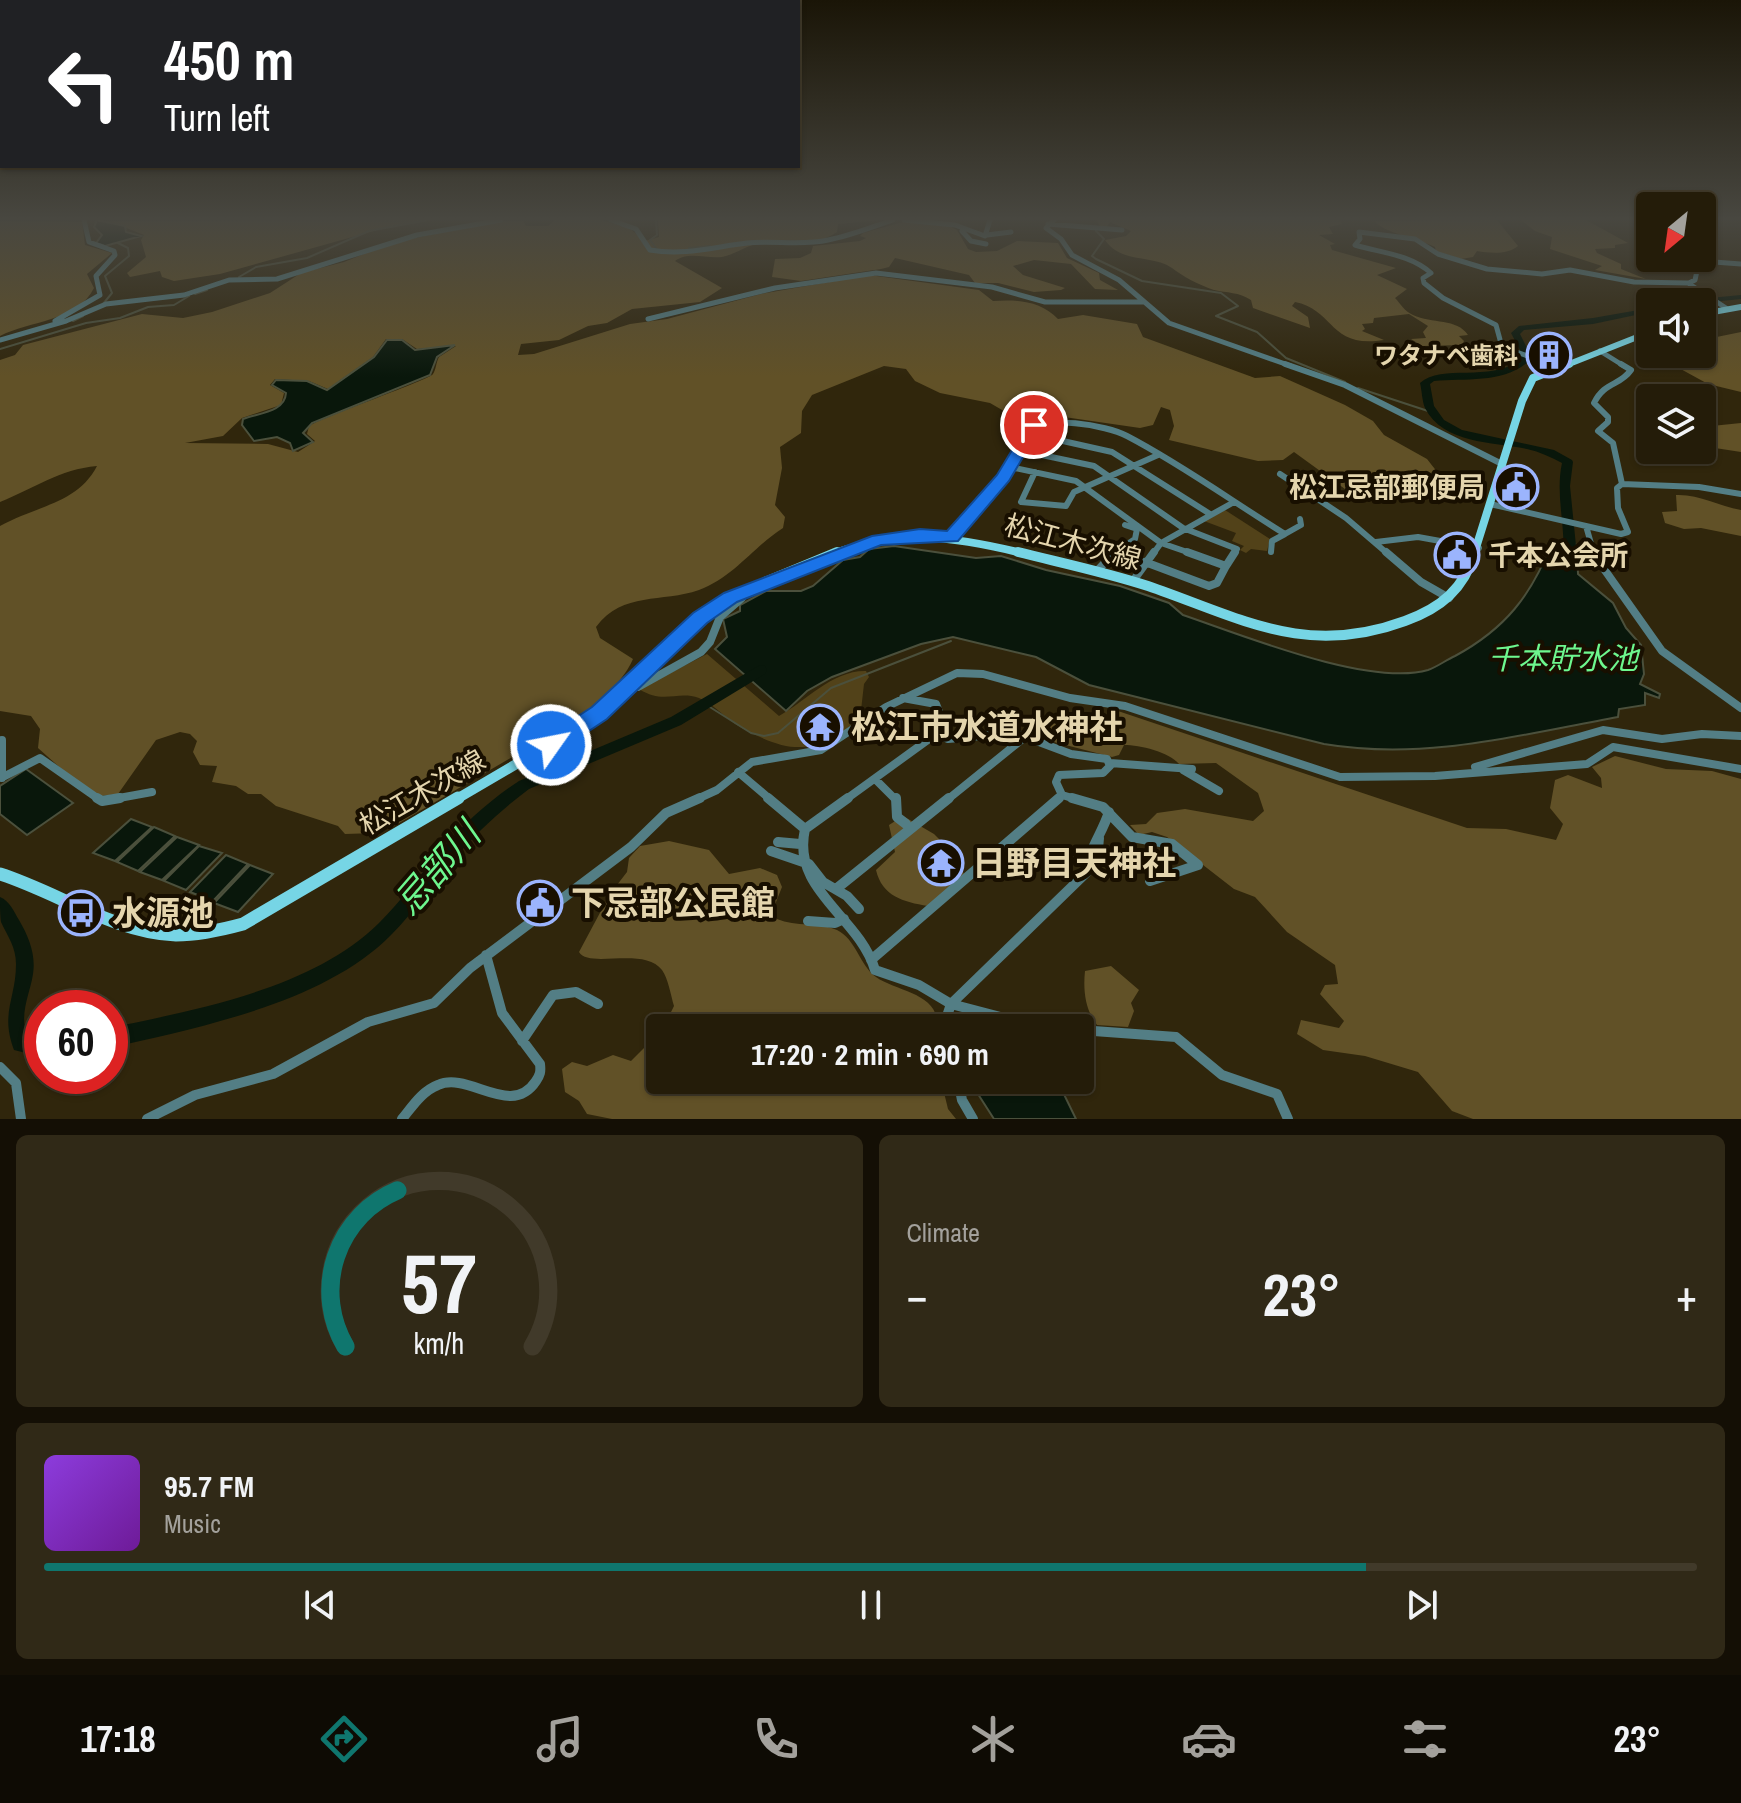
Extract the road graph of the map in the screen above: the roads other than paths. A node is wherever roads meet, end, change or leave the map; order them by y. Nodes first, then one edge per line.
1 (99, 272) edge
2 (299, 272) edge
3 (1106, 272) edge
4 (1429, 272) edge
5 (1522, 272) edge
6 (1554, 272) edge
7 (1582, 272) edge
8 (1700, 272) edge
9 (1689, 283) junction
10 (1144, 302) junction
11 (1741, 307) edge
12 (1726, 308) junction
13 (1716, 310) edge
14 (648, 319) dead end
15 (1636, 337) edge
16 (0, 340) edge
17 (1600, 351) junction
18 (1556, 366) junction
19 (1027, 433) junction
20 (1018, 450) junction
21 (1158, 455) junction
22 (1502, 464) junction
23 (1134, 465) junction
24 (1010, 467) junction
25 (1035, 472) junction
26 (1280, 474) dead end
27 (1109, 476) junction
28 (1622, 484) junction
29 (1085, 487) junction
30 (1741, 494) edge
31 (1234, 502) junction
32 (1490, 504) junction
33 (1210, 514) junction
34 (1300, 519) dead end
35 (1125, 525) dead end
36 (1584, 525) junction
37 (1183, 528) junction
38 (1285, 534) junction
39 (952, 537) junction
40 (1376, 542) junction
41 (1161, 543) junction
42 (1479, 548) junction
43 (1271, 552) dead end
44 (1145, 562) junction
45 (1226, 566) junction
46 (1097, 571) junction
47 (1133, 581) junction
48 (742, 598) dead end
49 (1449, 598) junction
50 (629, 687) junction
51 (903, 698) junction
52 (1741, 708) edge
53 (936, 734) junction
54 (1741, 736) edge
55 (1025, 737) junction
56 (2, 740) dead end
57 (1110, 763) junction
58 (1179, 768) junction
59 (1192, 769) dead end
60 (1741, 769) edge
61 (738, 772) junction
62 (1457, 773) junction
63 (2, 778) edge
64 (875, 779) junction
65 (1219, 791) dead end
66 (152, 792) dead end
67 (1062, 795) junction
68 (1109, 812) junction
69 (906, 824) dead end
70 (805, 829) junction
71 (1099, 836) junction
72 (800, 844) junction
73 (1097, 860) dead end
74 (803, 861) junction
75 (0, 874) edge
76 (1150, 881) dead end
77 (836, 889) junction
78 (859, 909) dead end
79 (844, 919) junction
80 (808, 921) dead end
81 (486, 955) junction
82 (871, 960) junction
83 (598, 1004) dead end
84 (951, 1004) junction
85 (948, 1014) edge
86 (989, 1014) edge
87 (1094, 1031) edge
88 (522, 1041) junction
89 (0, 1067) edge
90 (961, 1094) edge
91 (21, 1119) edge
92 (147, 1119) edge
93 (402, 1119) edge
94 (973, 1119) edge
95 (1288, 1119) edge

1 - 16 street
2 - 16 street
3 - 10 street
4 - 18 street
5 - 6 street
7 - 9 street
8 - 9 street
9 - 12 street
10 - 14 street
10 - 22 street
11 - 12 main road
12 - 13 main road
15 - 17 main road
17 - 18 main road
17 - 28 street
18 - 22 main road
19 - 20 street
19 - 21 street
19 - 23 street
20 - 24 street
20 - 27 street
21 - 23 street
21 - 31 street
22 - 32 main road
23 - 27 street
23 - 33 street
24 - 25 street
24 - 39 street
25 - 29 street
25 - 29 street
26 - 40 street
27 - 29 street
27 - 37 street
28 - 30 street
28 - 36 street
29 - 41 street
31 - 33 street
31 - 38 street
32 - 36 street
32 - 42 main road
33 - 37 street
34 - 38 street
35 - 46 street
36 - 52 street
37 - 41 street
37 - 45 street
38 - 43 street
39 - 46 main road, 松江木次線
39 - 50 main road, 松江木次線
40 - 42 street
40 - 49 street
41 - 44 street
41 - 45 street
42 - 49 main road
44 - 45 street
44 - 47 street
46 - 47 main road, 松江木次線
47 - 49 main road, 松江木次線
48 - 50 street
50 - 75 main road, 松江木次線
51 - 53 street
51 - 61 street
51 - 62 street
53 - 55 street
53 - 64 street
54 - 62 street
55 - 57 street
55 - 77 street
56 - 63 street
57 - 58 street
57 - 67 street
58 - 59 street
58 - 65 street
60 - 62 street
61 - 70 street
61 - 81 street
63 - 66 street
64 - 69 street
64 - 70 street
67 - 68 street
67 - 82 street
68 - 71 street
68 - 76 street
70 - 72 street
71 - 73 street
71 - 84 street
72 - 74 street
72 - 74 street
74 - 77 street
74 - 79 street
77 - 78 street
79 - 80 street
79 - 82 street
81 - 88 street
81 - 92 street
82 - 84 street
83 - 88 street
84 - 85 street
84 - 86 street
87 - 95 street
88 - 93 street
89 - 91 street
90 - 94 street

